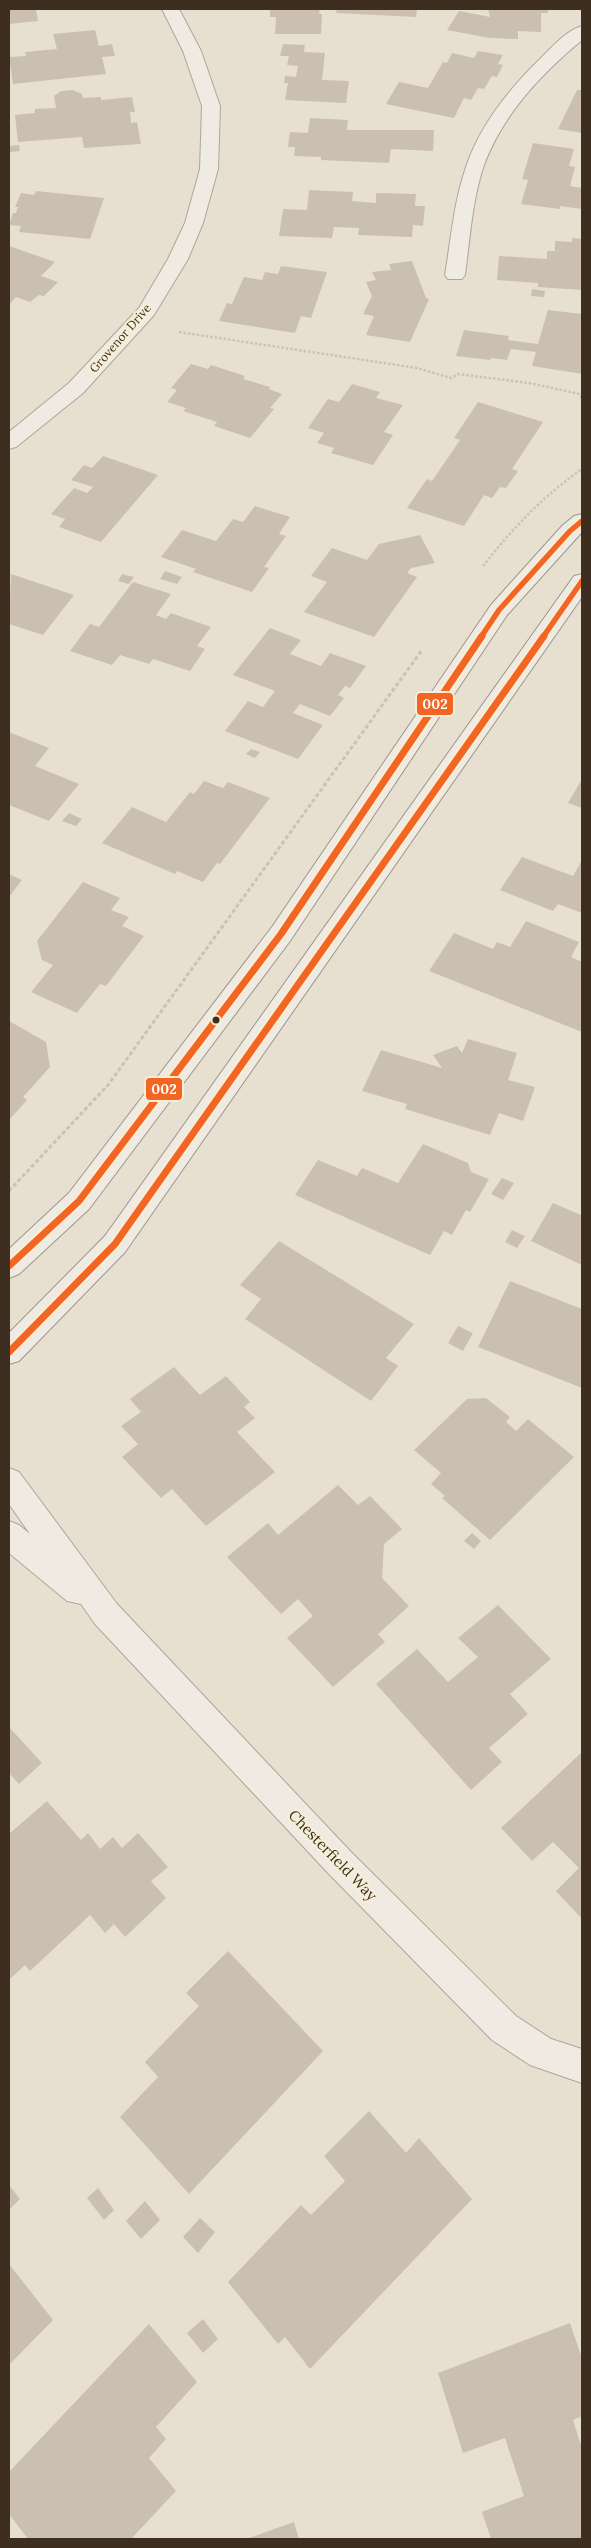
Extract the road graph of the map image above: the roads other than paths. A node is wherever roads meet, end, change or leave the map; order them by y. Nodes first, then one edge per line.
1 (170, 9) edge
2 (582, 31) edge
3 (455, 275) dead end
4 (9, 442) edge
5 (582, 522) edge
6 (582, 582) edge
7 (281, 934) junction
8 (323, 947) junction
9 (9, 1266) edge
10 (9, 1352) edge
11 (9, 1481) edge
12 (9, 1535) edge
13 (106, 1614) junction
14 (582, 2066) edge

1 - 4 main road, Grovenor Drive
2 - 3 main road
5 - 7 main road
6 - 8 main road
7 - 8 main road
7 - 9 main road
8 - 10 main road
11 - 13 main road, Chesterfield Way
12 - 13 main road, Chesterfield Way
13 - 14 main road, Chesterfield Way

